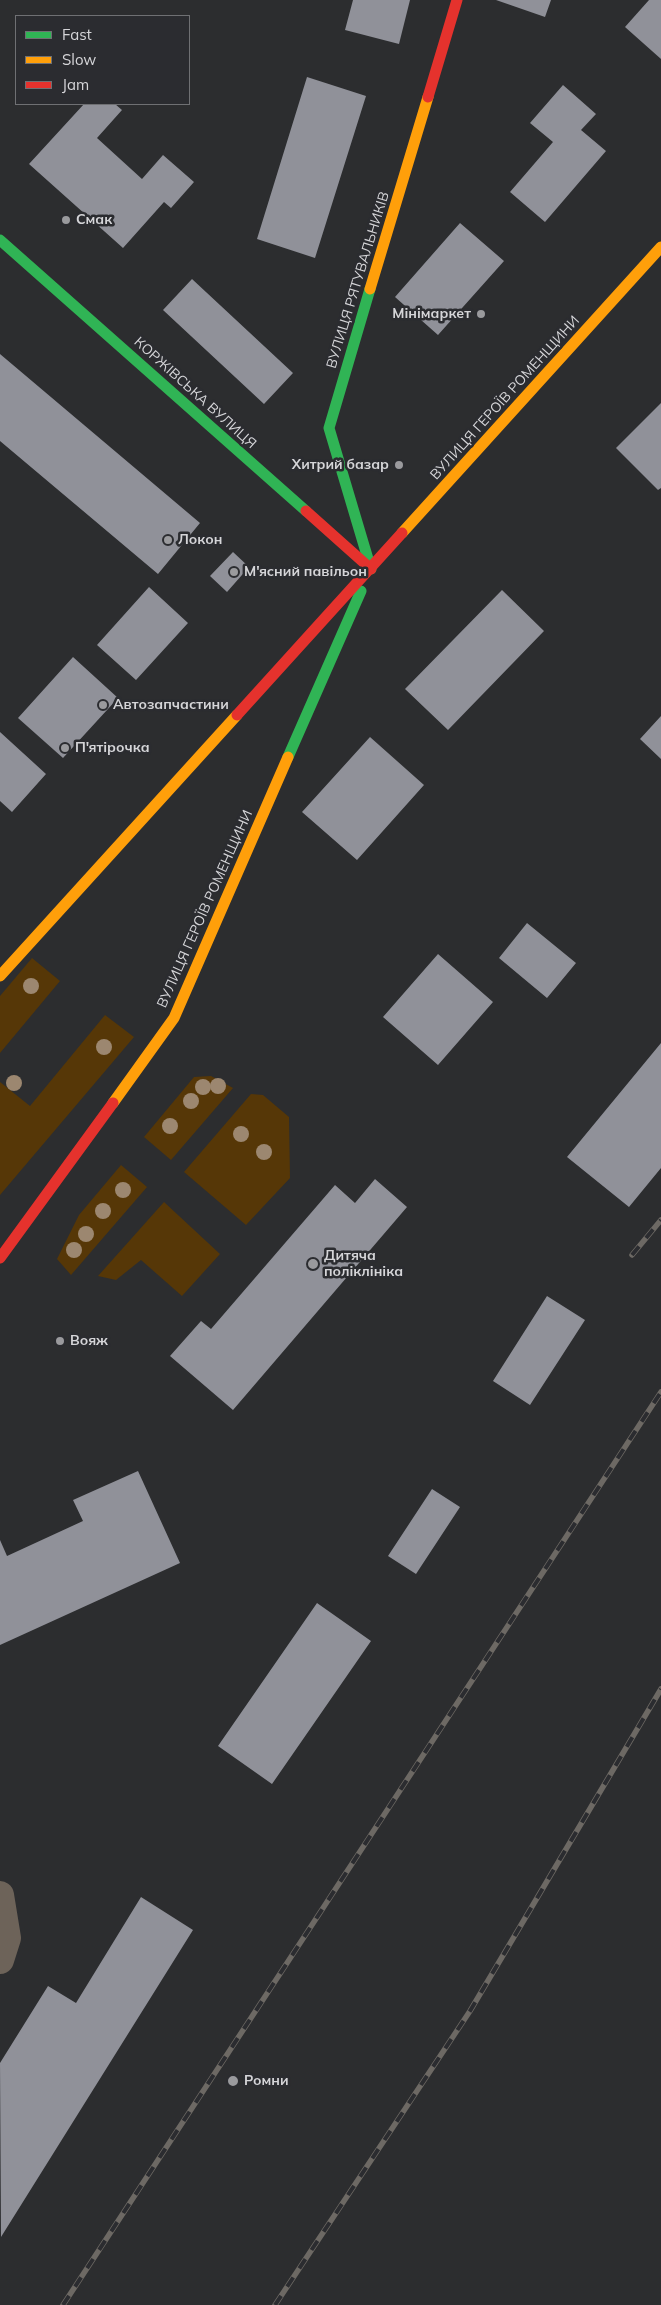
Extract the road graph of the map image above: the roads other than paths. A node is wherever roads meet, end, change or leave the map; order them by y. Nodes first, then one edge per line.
1 (457, 0) edge
2 (0, 240) edge
3 (661, 247) edge
4 (371, 569) junction
5 (0, 976) edge
6 (0, 1258) edge
7 (0, 1895) edge
8 (0, 1960) edge

1 - 4 street, ВУЛИЦЯ РЯТУВАЛЬНИКІВ
2 - 4 street, КОРЖІВСЬКА ВУЛИЦЯ
3 - 4 street, ВУЛИЦЯ ГЕРОЇВ РОМЕНЩИНИ
4 - 5 street, ВУЛИЦЯ ГЕРОЇВ РОМЕНЩИНИ
4 - 6 street, ВУЛИЦЯ ГЕРОЇВ РОМЕНЩИНИ
7 - 8 street

